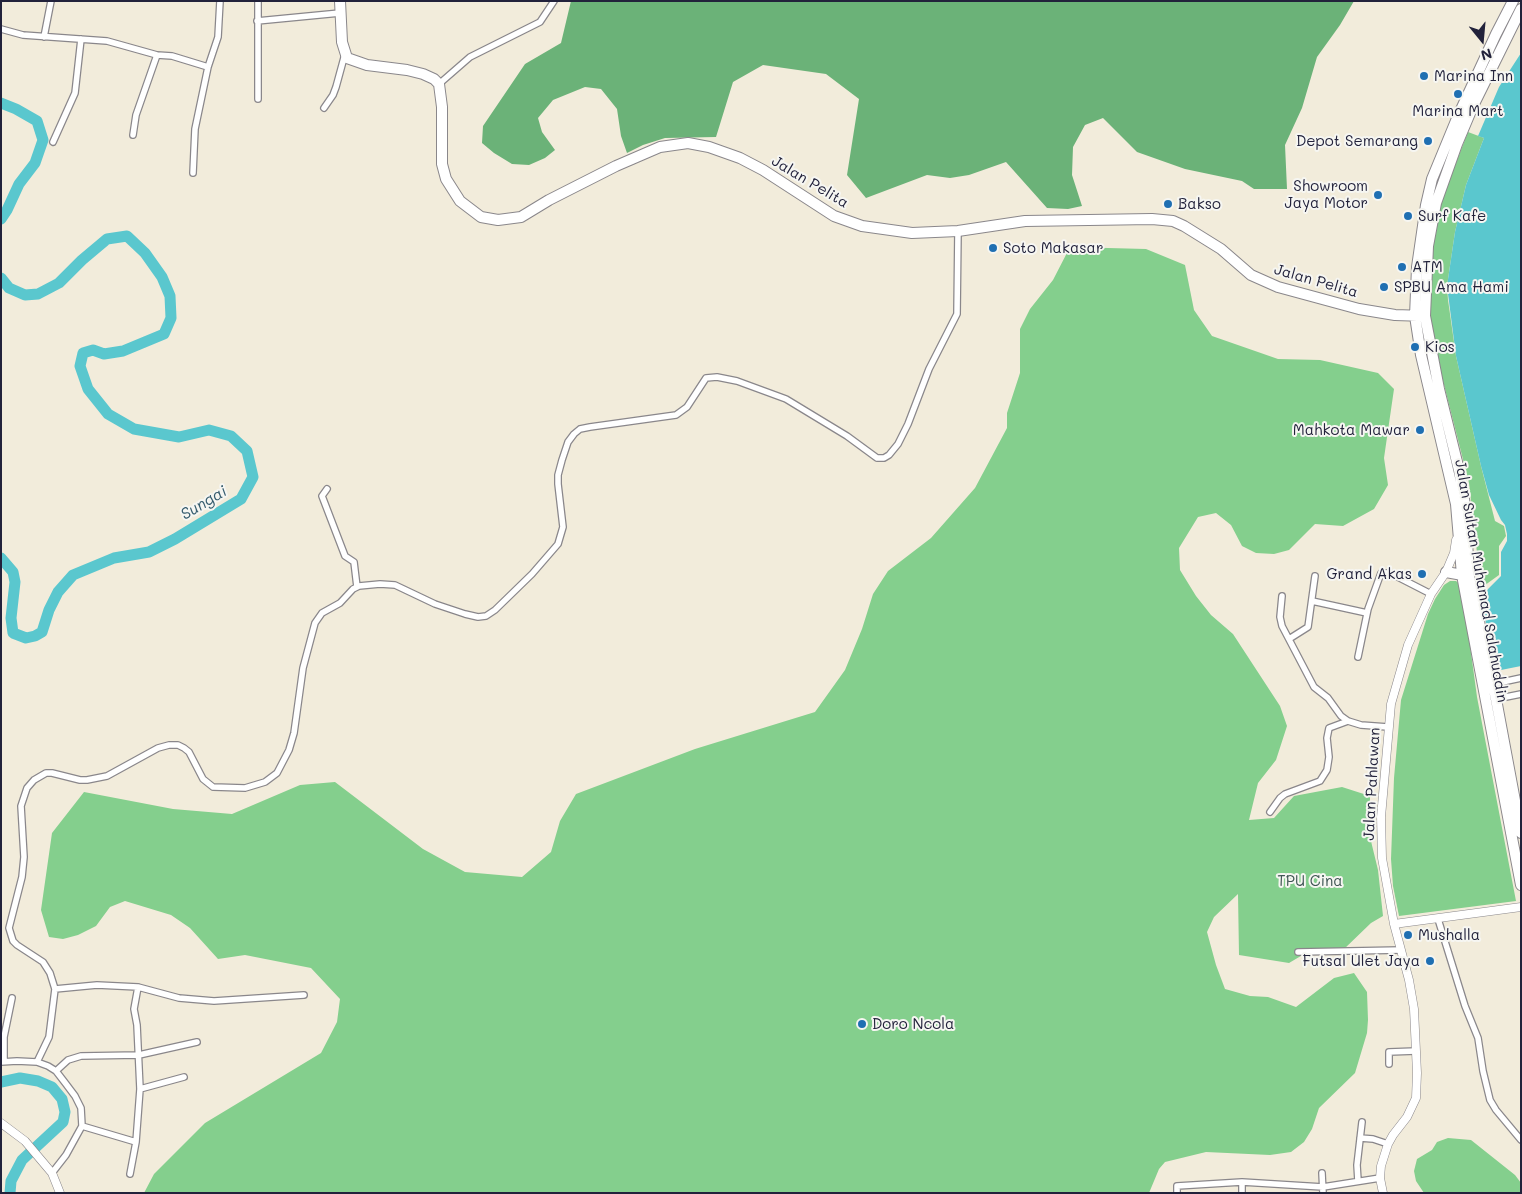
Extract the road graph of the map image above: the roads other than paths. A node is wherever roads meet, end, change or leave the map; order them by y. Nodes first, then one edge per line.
1 (51, 1) edge
2 (220, 1) edge
3 (258, 1) edge
4 (340, 1) edge
5 (554, 1) edge
6 (1513, 1) edge
7 (1521, 8) edge
8 (340, 13) junction
9 (257, 21) junction
10 (1, 29) edge
11 (44, 37) junction
12 (81, 39) junction
13 (345, 54) junction
14 (158, 55) junction
15 (208, 67) junction
16 (439, 84) junction
17 (258, 99) dead end
18 (324, 108) dead end
19 (133, 135) dead end
20 (52, 142) dead end
21 (193, 173) dead end
22 (1432, 179) junction
23 (1441, 186) junction
24 (958, 231) junction
25 (1420, 316) junction
26 (1459, 470) junction
27 (1448, 472) junction
28 (327, 489) dead end
29 (1458, 527) junction
30 (1446, 572) junction
31 (1315, 576) dead end
32 (1466, 576) junction
33 (357, 587) junction
34 (1431, 594) junction
35 (1282, 596) dead end
36 (1312, 601) junction
37 (1367, 613) junction
38 (1289, 639) junction
39 (1358, 657) dead end
40 (1521, 678) edge
41 (1493, 684) junction
42 (1521, 694) edge
43 (1496, 699) junction
44 (1348, 721) junction
45 (1388, 727) junction
46 (1270, 812) dead end
47 (1521, 834) edge
48 (1521, 885) edge
49 (1521, 907) edge
50 (1438, 919) junction
51 (1394, 924) junction
52 (1401, 950) junction
53 (1298, 952) dead end
54 (138, 987) junction
55 (56, 989) junction
56 (304, 995) dead end
57 (12, 998) dead end
58 (197, 1042) dead end
59 (1416, 1051) junction
60 (139, 1055) junction
61 (3, 1062) edge
62 (37, 1062) junction
63 (1389, 1064) dead end
64 (56, 1071) junction
65 (184, 1077) dead end
66 (140, 1089) junction
67 (1362, 1122) dead end
68 (1, 1123) edge
69 (82, 1126) junction
70 (1360, 1138) junction
71 (1521, 1140) edge
72 (136, 1142) junction
73 (1388, 1144) junction
74 (52, 1173) junction
75 (1322, 1173) dead end
76 (130, 1174) dead end
77 (1380, 1178) junction
78 (1358, 1181) junction
79 (1242, 1182) junction
80 (1323, 1190) edge
81 (60, 1193) edge
82 (1177, 1193) edge
83 (1242, 1193) edge
84 (1383, 1193) edge

1 - 11 street
2 - 15 street
3 - 9 street
4 - 8 highway
5 - 16 street
6 - 22 highway, Jalan Sultan Muhamad Salahuddin
7 - 23 highway, Jalan Sultan Muhamad Salahuddin
8 - 9 street
8 - 13 highway
9 - 17 street
10 - 11 street
11 - 12 street
12 - 14 street
12 - 20 street
13 - 16 highway
13 - 18 street
14 - 15 street
14 - 19 street
15 - 21 street
16 - 24 highway, Jalan Pelita
22 - 23 highway
22 - 25 highway, Jalan Sultan Muhamad Salahuddin
23 - 25 highway, Jalan Sultan Muhamad Salahuddin
24 - 25 highway, Jalan Pelita
24 - 33 street
25 - 26 highway, Jalan Sultan Muhamad Salahuddin
25 - 27 highway, Jalan Sultan Muhamad Salahuddin
26 - 27 highway
26 - 32 highway, Jalan Sultan Muhamad Salahuddin
27 - 29 highway, Jalan Sultan Muhamad Salahuddin
28 - 33 street
29 - 30 main road, Jalan Pahlawan
29 - 32 highway, Jalan Sultan Muhamad Salahuddin
30 - 32 highway
30 - 34 main road, Jalan Pahlawan
31 - 36 street
32 - 41 highway, Jalan Sultan Muhamad Salahuddin
32 - 48 highway, Jalan Sultan Muhamad Salahuddin
33 - 55 street
34 - 37 street
34 - 45 main road, Jalan Pahlawan
35 - 38 street
36 - 37 street
36 - 38 street
37 - 39 street
38 - 44 street
40 - 41 street
41 - 43 highway, Jalan Sultan Muhamad Salahuddin
42 - 43 street
43 - 47 highway, Jalan Sultan Muhamad Salahuddin
44 - 45 street
44 - 46 street
45 - 51 main road, Jalan Pahlawan
49 - 50 main road
50 - 51 main road
50 - 71 street
51 - 52 main road, Jalan Pahlawan
52 - 53 street
52 - 59 main road, Jalan Pahlawan
54 - 55 street
54 - 56 street
54 - 60 street
55 - 62 street
57 - 61 street
58 - 60 street
59 - 63 street
59 - 73 main road, Jalan Pahlawan
60 - 64 street
60 - 66 street
61 - 62 street
62 - 64 street
64 - 69 street
65 - 66 street
66 - 72 street
67 - 70 street
68 - 74 main road
69 - 72 street
69 - 74 street
70 - 73 street
70 - 78 street
72 - 76 street
73 - 77 main road, Jalan Pahlawan
74 - 81 main road
75 - 80 street
77 - 78 street
77 - 84 main road, Jalan Pahlawan
78 - 80 street
79 - 80 street
79 - 82 street
79 - 83 street

